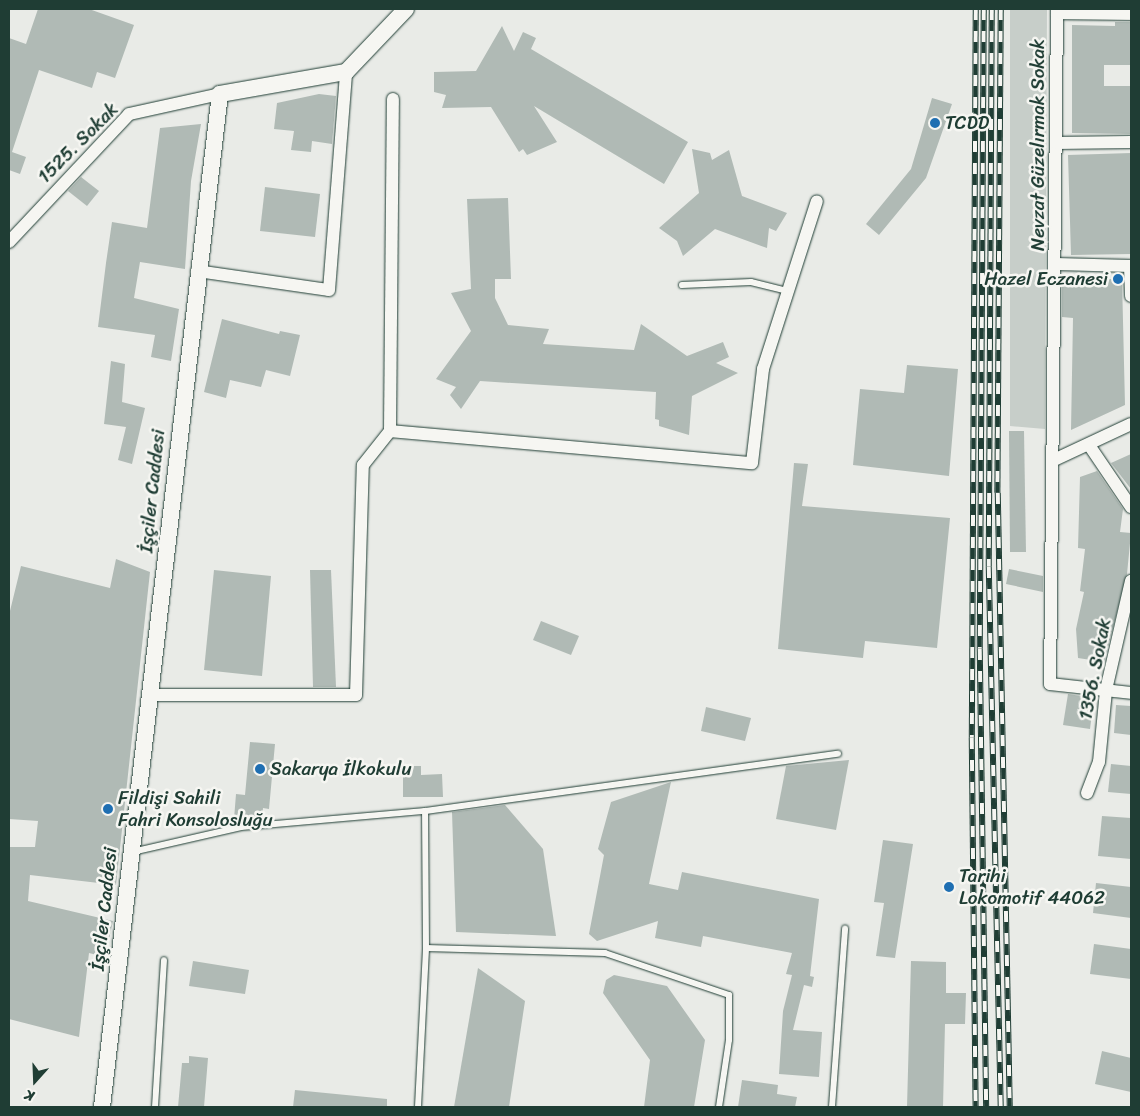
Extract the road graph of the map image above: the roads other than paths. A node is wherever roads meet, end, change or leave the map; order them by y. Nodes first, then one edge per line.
1 (406, 9) edge
2 (1057, 11) edge
3 (1131, 14) edge
4 (346, 72) junction
5 (220, 94) junction
6 (393, 99) dead end
7 (1056, 142) junction
8 (1131, 142) edge
9 (817, 201) dead end
10 (9, 242) edge
11 (1056, 264) junction
12 (1131, 266) edge
13 (197, 271) junction
14 (682, 285) dead end
15 (788, 291) junction
16 (1131, 296) edge
17 (1131, 424) edge
18 (390, 431) junction
19 (1089, 445) junction
20 (1054, 460) junction
21 (1131, 507) edge
22 (1131, 581) edge
23 (1106, 690) junction
24 (1131, 692) edge
25 (149, 695) junction
26 (838, 754) dead end
27 (1086, 793) dead end
28 (425, 811) junction
29 (131, 852) junction
30 (845, 928) dead end
31 (426, 948) junction
32 (164, 960) dead end
33 (102, 1107) edge
34 (155, 1107) edge
35 (418, 1107) edge
36 (719, 1107) edge
37 (832, 1107) edge

1 - 4 street
2 - 3 street
2 - 7 street, Nevzat Güzelırmak Sokak
4 - 5 street
4 - 13 street
5 - 10 street, 1525. Sokak
5 - 13 street, İşçiler Caddesi
6 - 18 street
7 - 8 street
7 - 11 street, Nevzat Güzelırmak Sokak
9 - 15 street
11 - 12 street
11 - 20 street, Nevzat Güzelırmak Sokak
12 - 16 street
13 - 25 street, İşçiler Caddesi
14 - 15 lane
15 - 18 street
17 - 19 street
18 - 25 street
19 - 20 street
19 - 21 street
20 - 23 street, Nevzat Güzelırmak Sokak
22 - 23 street, 1356. Sokak
23 - 24 street
23 - 27 street, 1356. Sokak
25 - 29 street, İşçiler Caddesi
26 - 28 lane
28 - 29 lane
28 - 31 lane
29 - 33 street, İşçiler Caddesi
30 - 37 lane
31 - 35 lane
31 - 36 lane
32 - 34 lane

